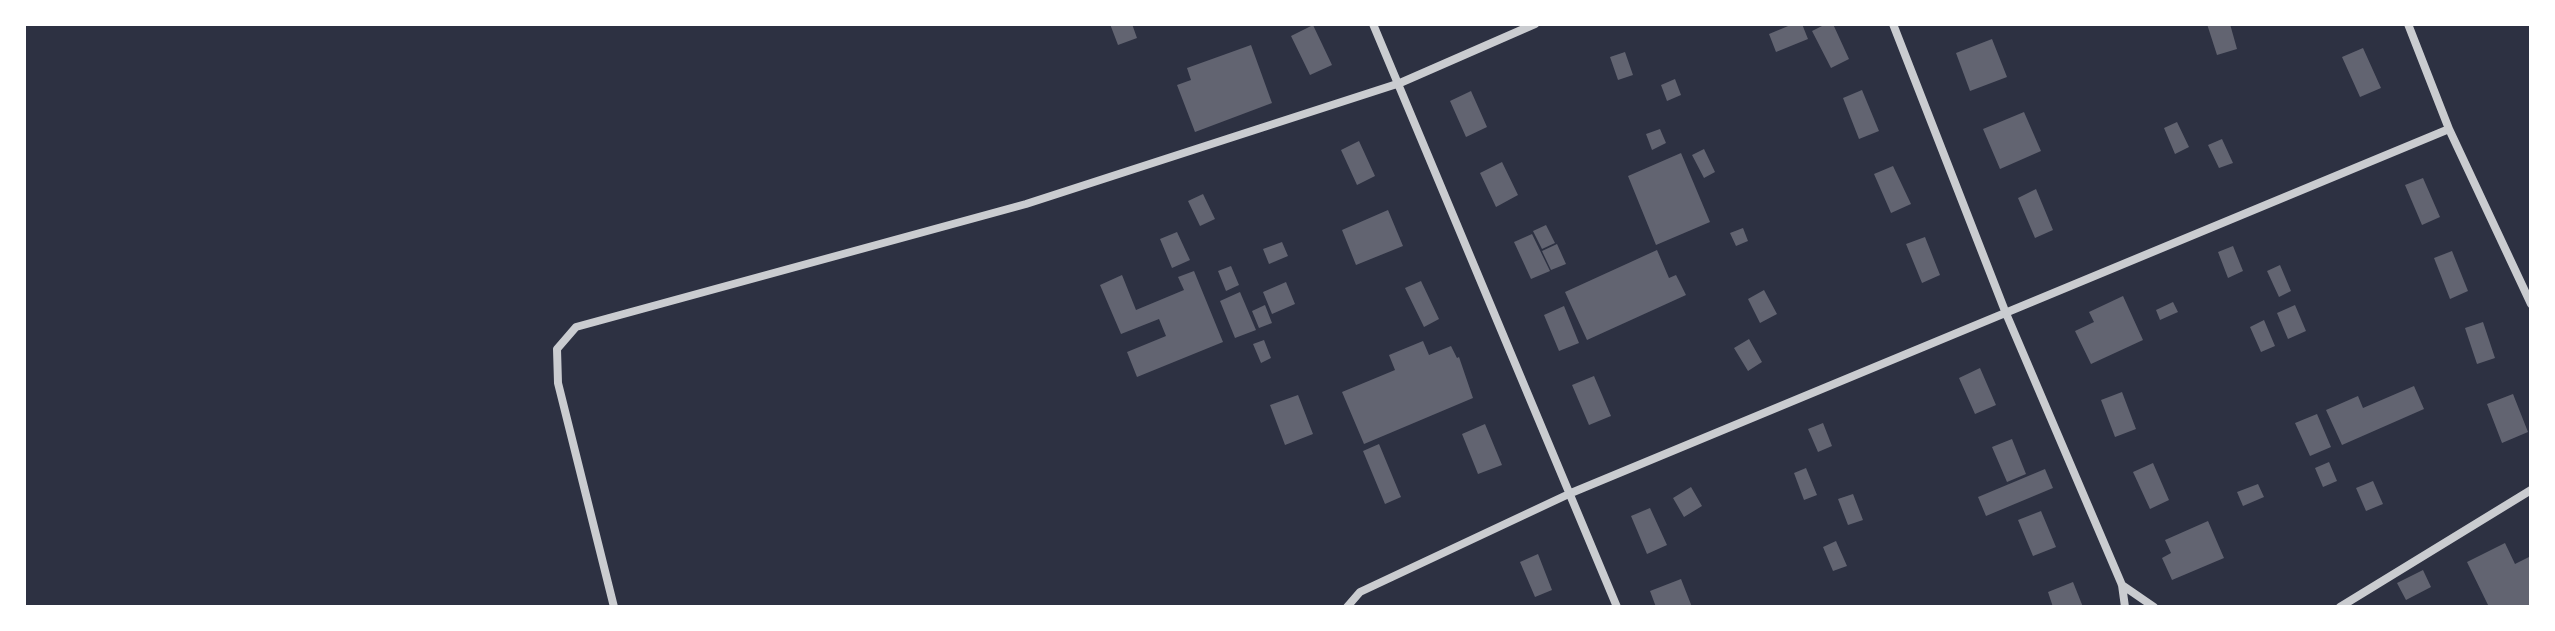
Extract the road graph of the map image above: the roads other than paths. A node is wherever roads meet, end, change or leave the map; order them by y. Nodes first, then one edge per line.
1 (1373, 24) edge
2 (1535, 24) edge
3 (1893, 24) edge
4 (2408, 24) edge
5 (1400, 83) junction
6 (2449, 129) junction
7 (2531, 304) edge
8 (2005, 311) junction
9 (2531, 490) edge
10 (1571, 493) junction
11 (2122, 585) junction
12 (614, 607) edge
13 (1347, 607) edge
14 (1617, 607) edge
15 (2125, 607) edge
16 (2154, 607) edge
17 (2340, 607) edge

1 - 5 street
2 - 5 street
3 - 8 street
4 - 6 street
5 - 10 street
5 - 12 street
6 - 7 street
6 - 8 street
8 - 10 street
8 - 11 street
9 - 17 street
10 - 13 street
10 - 14 street
11 - 15 street
11 - 16 street

